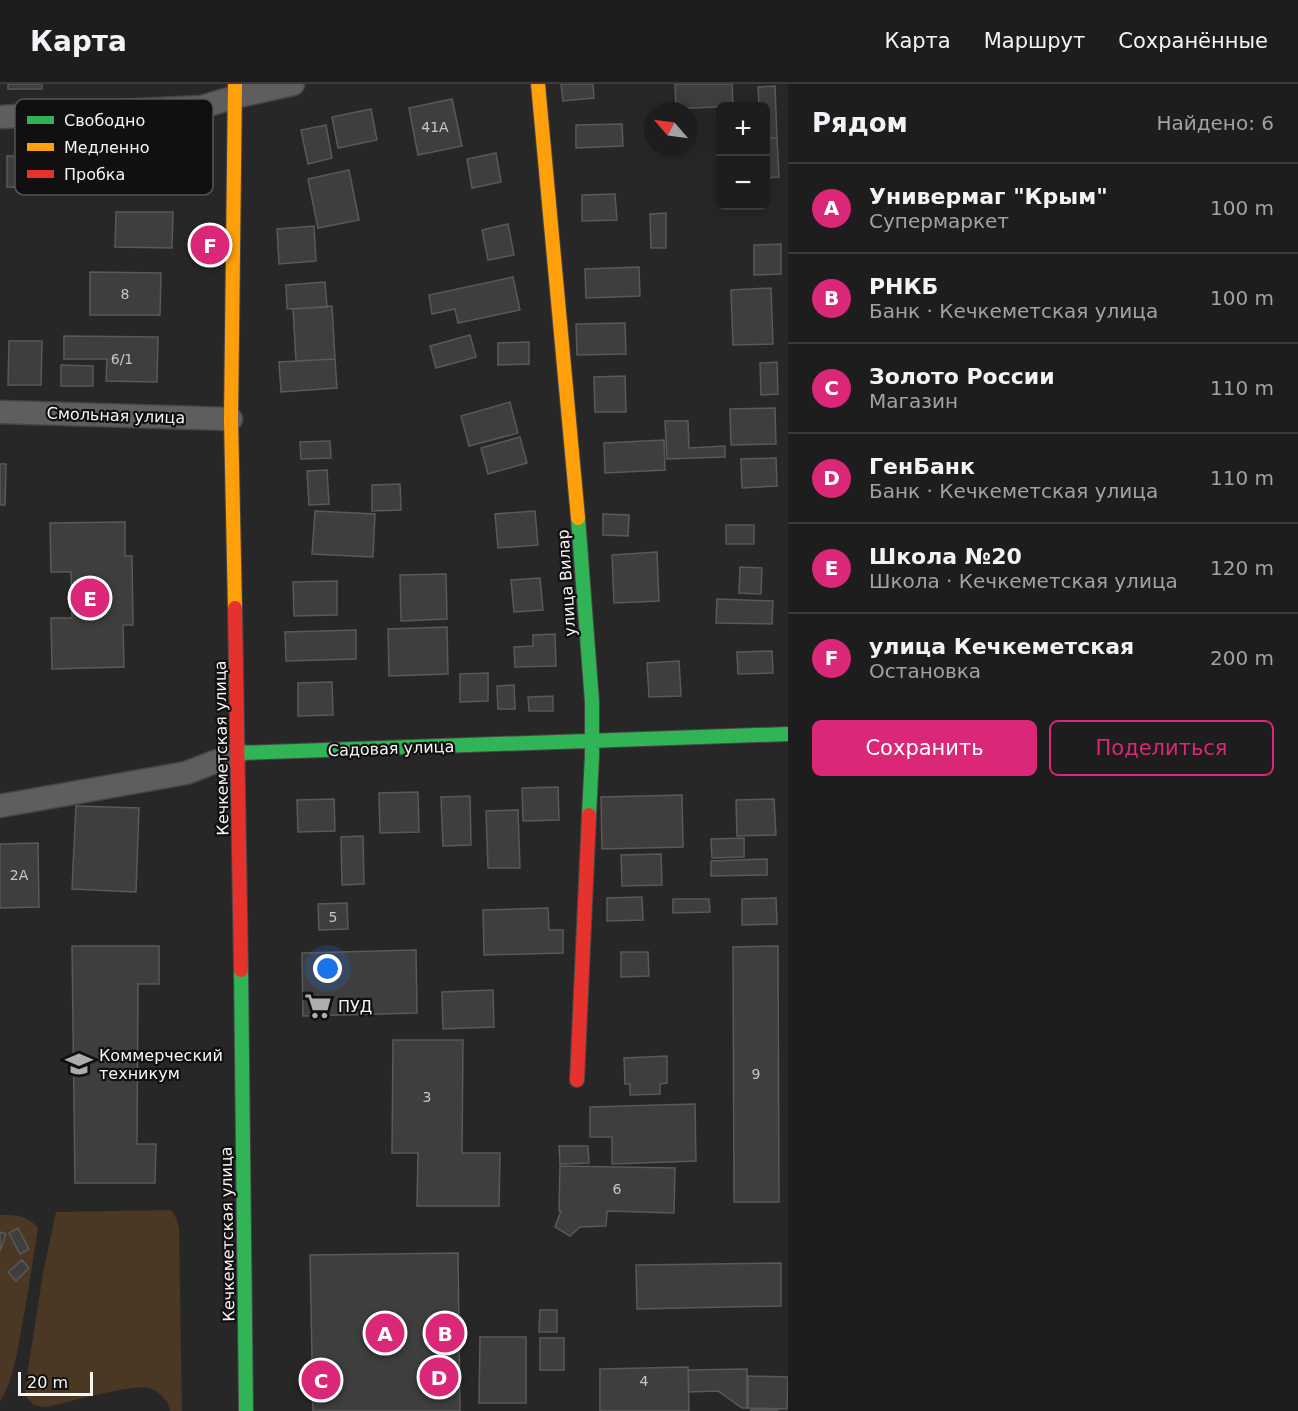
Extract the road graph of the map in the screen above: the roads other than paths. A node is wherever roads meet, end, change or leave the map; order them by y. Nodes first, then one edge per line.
1 (293, 84) edge
2 (538, 84) edge
3 (235, 90) edge
4 (213, 101) edge
5 (15, 116) edge
6 (0, 117) edge
7 (0, 412) edge
8 (231, 418) junction
9 (788, 734) edge
10 (593, 741) junction
11 (238, 753) junction
12 (0, 806) edge
13 (577, 1080) dead end
14 (246, 1411) edge

1 - 3 street
2 - 10 main road, улица Вилар
3 - 4 street
3 - 8 main road, Кечкеметская улица
5 - 6 street
7 - 8 street, Смольная улица
8 - 11 main road, Кечкеметская улица
9 - 10 main road, Садовая улица
10 - 11 main road, Садовая улица
10 - 13 main road, улица Вилар
11 - 12 street, Садовая улица
11 - 14 main road, Кечкеметская улица

